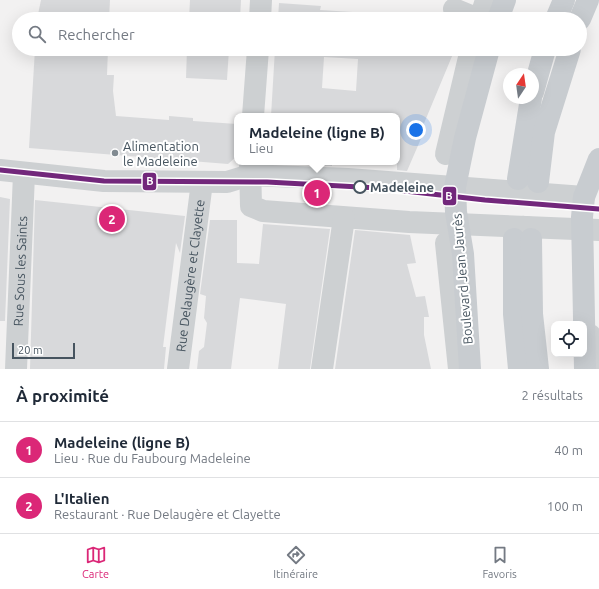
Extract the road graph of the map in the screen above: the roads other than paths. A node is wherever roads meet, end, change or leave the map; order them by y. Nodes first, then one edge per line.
1 (262, 0) edge
2 (486, 0) edge
3 (505, 0) edge
4 (564, 0) edge
5 (588, 0) edge
6 (454, 9) dead end
7 (261, 12) edge
8 (462, 12) edge
9 (482, 12) edge
10 (501, 12) edge
11 (559, 12) edge
12 (583, 12) edge
13 (257, 56) edge
14 (469, 56) edge
15 (487, 56) edge
16 (543, 56) edge
17 (568, 56) edge
18 (539, 70) edge
19 (531, 104) edge
20 (253, 113) edge
21 (446, 154) dead end
22 (599, 159) edge
23 (250, 169) edge
24 (0, 170) edge
25 (24, 174) junction
26 (202, 182) junction
27 (455, 188) junction
28 (584, 197) junction
29 (344, 218) junction
30 (458, 224) junction
31 (590, 229) edge
32 (446, 243) dead end
33 (584, 311) junction
34 (467, 368) edge
35 (16, 369) edge
36 (178, 369) edge
37 (322, 369) edge
38 (519, 369) edge
39 (538, 369) edge
40 (584, 369) edge
41 (597, 369) edge

1 - 7 street
2 - 9 street
3 - 10 main road
4 - 11 main road
5 - 12 main road
6 - 8 street
13 - 20 street
14 - 21 street
15 - 27 main road, Boulevard Jean Jaurès
16 - 18 main road
17 - 19 main road
22 - 28 main road
23 - 26 street
23 - 27 street
23 - 29 street
24 - 25 street
25 - 26 street
25 - 35 street, Rue Sous les Saints
26 - 36 street, Rue Delaugère et Clayette
27 - 28 street
27 - 30 main road, Boulevard Jean Jaurès
28 - 31 main road
29 - 30 street
29 - 37 street
30 - 31 street
30 - 34 main road, Boulevard Jean Jaurès
31 - 33 main road
32 - 34 street, Boulevard Jean Jaurès
33 - 40 main road
33 - 41 street
38 - 39 main road

